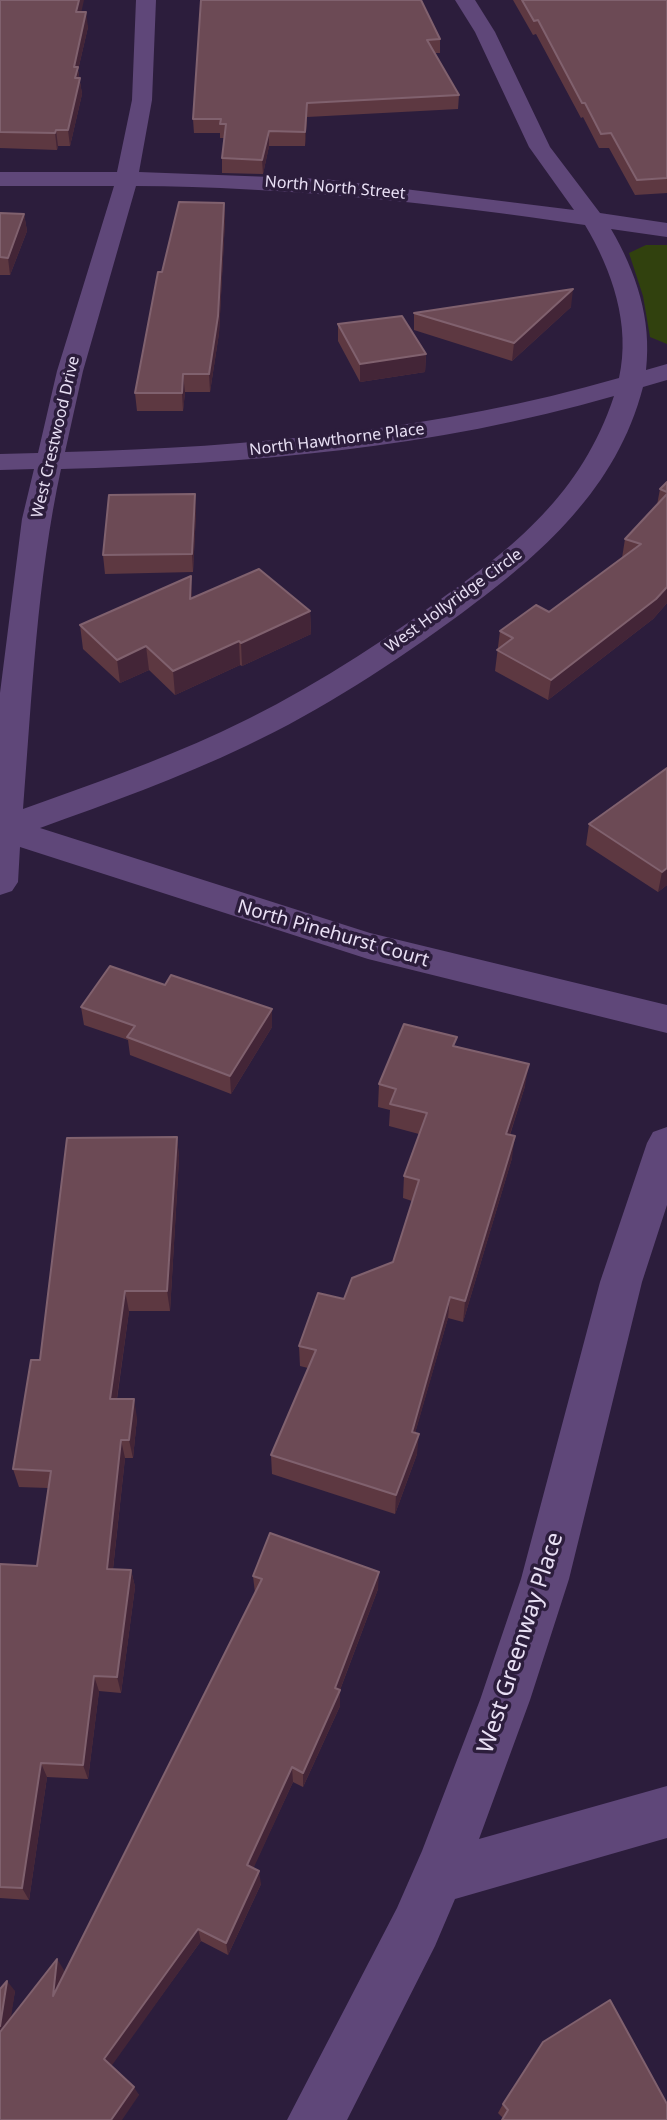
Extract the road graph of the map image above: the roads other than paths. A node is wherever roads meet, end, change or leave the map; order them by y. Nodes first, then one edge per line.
1 (146, 0) edge
2 (465, 0) edge
3 (127, 178) junction
4 (0, 179) edge
5 (593, 219) junction
6 (667, 230) edge
7 (667, 372) edge
8 (629, 384) junction
9 (47, 461) junction
10 (0, 462) edge
11 (3, 828) edge
12 (0, 882) edge
13 (667, 1019) edge
14 (667, 1143) edge
15 (667, 1812) edge
16 (437, 1878) junction
17 (316, 2120) edge

1 - 3 street, West Crestwood Drive
2 - 5 street, West Hollyridge Circle
3 - 4 street, North North Street
3 - 5 street, North North Street
3 - 9 street, West Crestwood Drive
5 - 6 street, North North Street
5 - 8 street, West Hollyridge Circle
7 - 8 street, North Hawthorne Place
8 - 9 street, North Hawthorne Place
8 - 11 street, West Hollyridge Circle
9 - 10 street, North Hawthorne Place
9 - 11 street, West Crestwood Drive
11 - 12 street, West Crestwood Drive
11 - 13 street, North Pinehurst Court
14 - 16 street, West Greenway Place
15 - 16 street
16 - 17 street, West Greenway Place

